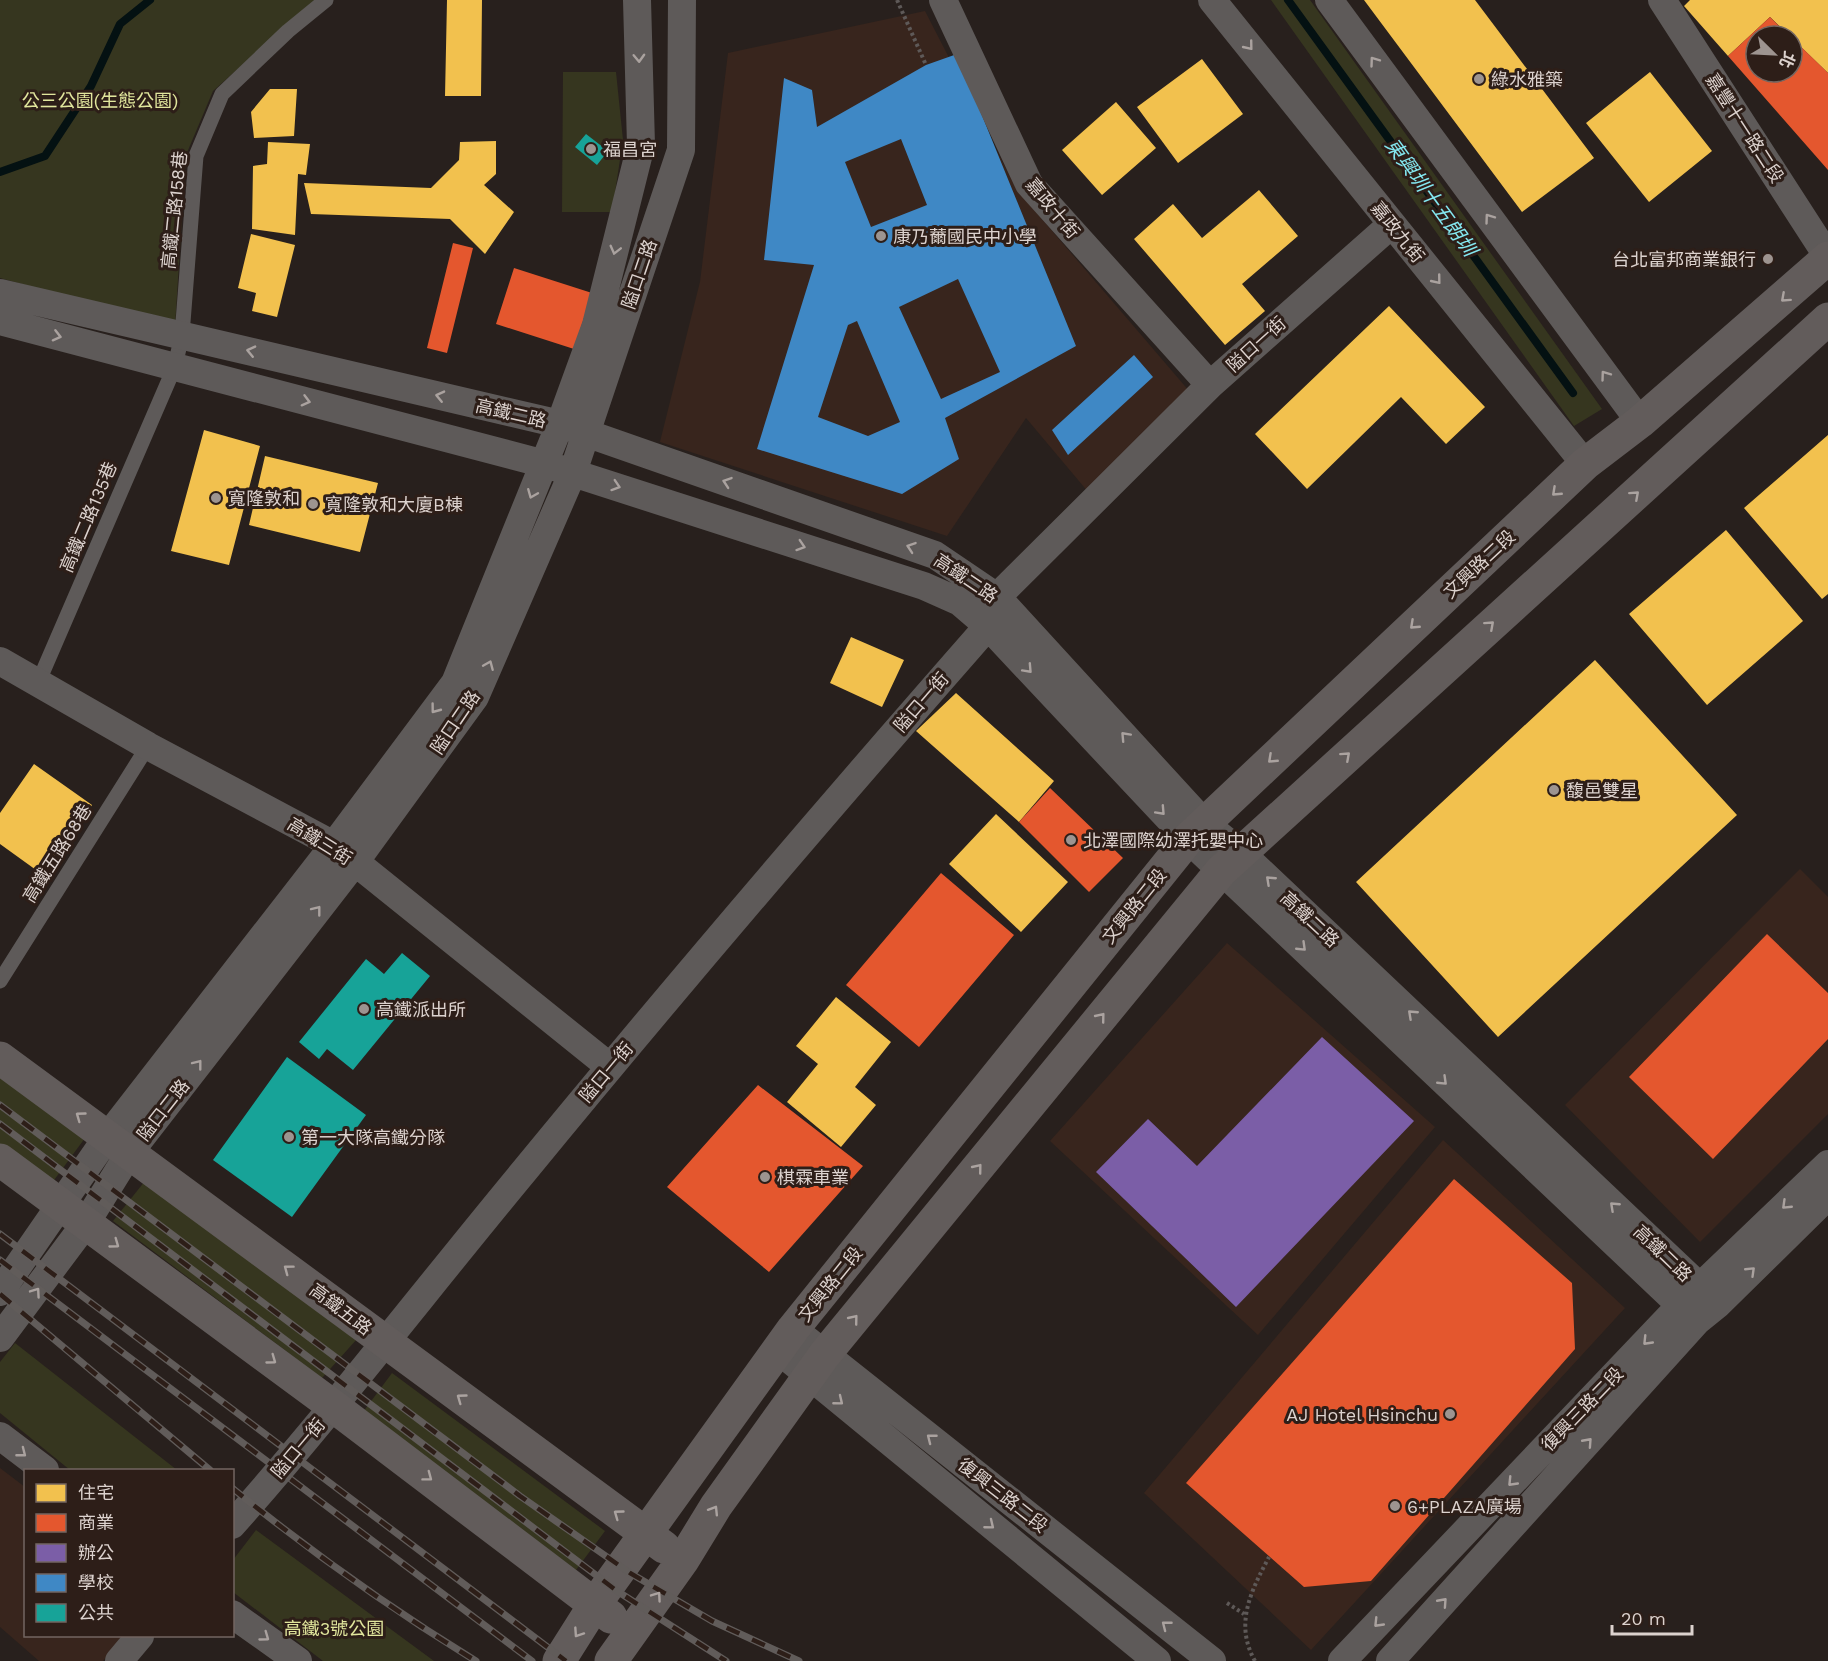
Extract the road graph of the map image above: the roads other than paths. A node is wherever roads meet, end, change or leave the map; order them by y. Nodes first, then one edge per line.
1 (326, 0) edge
2 (637, 0) edge
3 (682, 0) edge
4 (690, 0) edge
5 (944, 0) edge
6 (1212, 0) edge
7 (1329, 0) edge
8 (1662, 0) edge
9 (1392, 224) junction
10 (1828, 258) edge
11 (0, 293) edge
12 (1828, 319) edge
13 (0, 321) edge
14 (182, 335) junction
15 (175, 366) junction
16 (1210, 385) junction
17 (1640, 422) junction
18 (573, 429) junction
19 (545, 464) junction
20 (1585, 464) junction
21 (573, 472) junction
22 (998, 597) junction
23 (988, 626) junction
24 (0, 661) edge
25 (38, 683) junction
26 (148, 746) junction
27 (1196, 831) junction
28 (344, 853) junction
29 (1231, 861) junction
30 (0, 981) edge
31 (0, 1058) edge
32 (610, 1067) junction
33 (119, 1144) junction
34 (0, 1160) edge
35 (1828, 1164) edge
36 (1828, 1196) edge
37 (73, 1214) junction
38 (0, 1292) edge
39 (1699, 1305) junction
40 (2, 1332) edge
41 (786, 1340) junction
42 (384, 1341) junction
43 (818, 1366) junction
44 (333, 1406) junction
45 (0, 1436) edge
46 (44, 1469) edge
47 (234, 1523) edge
48 (646, 1534) junction
49 (683, 1560) junction
50 (595, 1604) junction
51 (234, 1615) edge
52 (631, 1634) junction
53 (138, 1637) edge
54 (119, 1661) edge
55 (298, 1661) edge
56 (559, 1661) edge
57 (611, 1661) edge
58 (1157, 1661) edge
59 (1212, 1661) edge
60 (1341, 1661) edge
61 (1389, 1661) edge

1 - 14 lane, 高鐵二路158巷
2 - 3 street
2 -> 18 street, 隘口二路
3 - 4 street
3 - 18 street, 隘口二路
5 - 16 street, 嘉政十街
6 -> 9 street, 嘉政九街
17 -> 7 street
8 - 10 street, 嘉豐十一路二段
9 - 16 street, 隘口一街
9 -> 20 street, 嘉政九街
10 -> 17 street, 文興路二段
11 - 14 street, 高鐵二路
29 -> 12 street
13 -> 15 street, 高鐵二路
14 - 15 lane, 高鐵二路158巷
18 -> 14 street, 高鐵二路
15 -> 19 street, 高鐵二路
15 - 25 lane, 高鐵二路135巷
16 - 22 street, 隘口一街
17 - 20 street, 文興路二段
18 - 19 street, 隘口二路
18 - 21 street, 隘口二路
22 -> 18 street, 高鐵二路
19 - 21 street, 高鐵二路
19 -> 28 street, 隘口二路
20 -> 27 street, 文興路二段
21 -> 23 street, 高鐵二路
28 -> 21 street, 隘口二路
27 -> 22 street, 高鐵二路
23 -> 27 street, 高鐵二路
23 - 32 street, 隘口一街
24 - 25 street, 高鐵三街
25 - 26 street, 高鐵三街
26 - 28 street, 高鐵三街
26 - 30 lane, 高鐵五路68巷
27 - 29 street, 高鐵二路
27 - 41 street, 文興路二段
28 - 32 street, 高鐵三街
28 - 33 street, 隘口二路
29 - 39 street, 高鐵二路
43 -> 29 street
33 -> 31 street, 高鐵五路
32 - 42 street, 隘口一街
33 - 37 street, 隘口二路
42 -> 33 street, 高鐵五路
34 - 37 street
35 -> 39 street, 復興三路二段
39 -> 36 street, 復興三路二段
37 - 38 street, 隘口二路
40 -> 37 street, 隘口二路
37 -> 44 street
39 -> 60 street, 復興三路二段
61 -> 39 street, 復興三路二段
41 - 43 street, 復興三路二段
41 - 48 street, 文興路二段
42 - 44 street, 隘口一街
48 -> 42 street, 高鐵五路
49 -> 43 street
43 -> 58 street, 復興三路二段
59 -> 43 street, 復興三路二段
44 - 47 street, 隘口一街
44 -> 50 street
45 -> 46 street
48 - 49 street, 高鐵五路
48 - 50 street, 文興路二段
52 -> 49 street
50 - 52 street
50 -> 56 street, 文興路二段
51 -> 55 street
52 - 57 street
53 - 54 street

